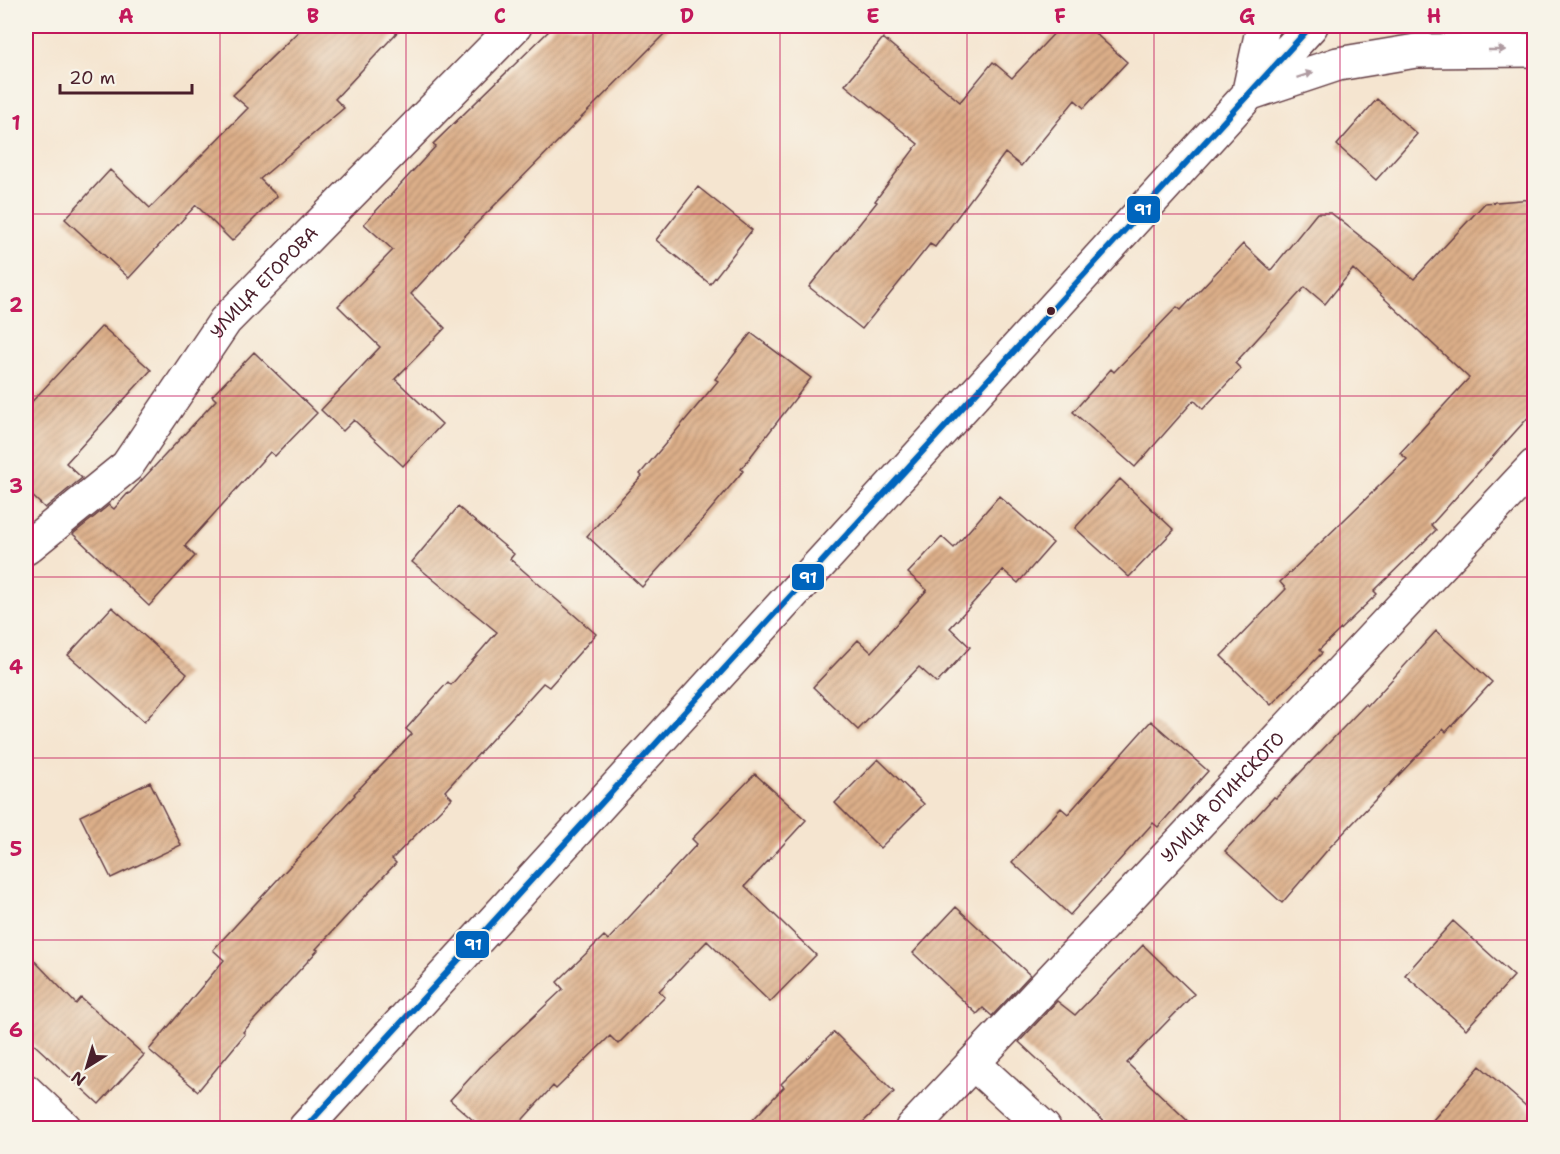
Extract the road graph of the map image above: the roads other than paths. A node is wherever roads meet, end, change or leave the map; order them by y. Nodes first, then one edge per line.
1 (515, 26) edge
2 (1263, 26) edge
3 (1311, 26) edge
4 (1534, 50) edge
5 (1249, 93) junction
6 (1534, 466) edge
7 (26, 548) edge
8 (974, 1064) junction
9 (26, 1091) edge
10 (65, 1128) edge
11 (304, 1128) edge
12 (912, 1128) edge
13 (1044, 1128) edge

1 - 7 main road, УЛИЦА ЕГОРОВА
2 - 5 main road
3 - 5 main road
5 -> 4 main road
5 - 11 main road
6 - 8 main road, УЛИЦА ОГИНСКОГО
8 - 12 main road, УЛИЦА ОГИНСКОГО
8 - 13 main road
9 - 10 main road

